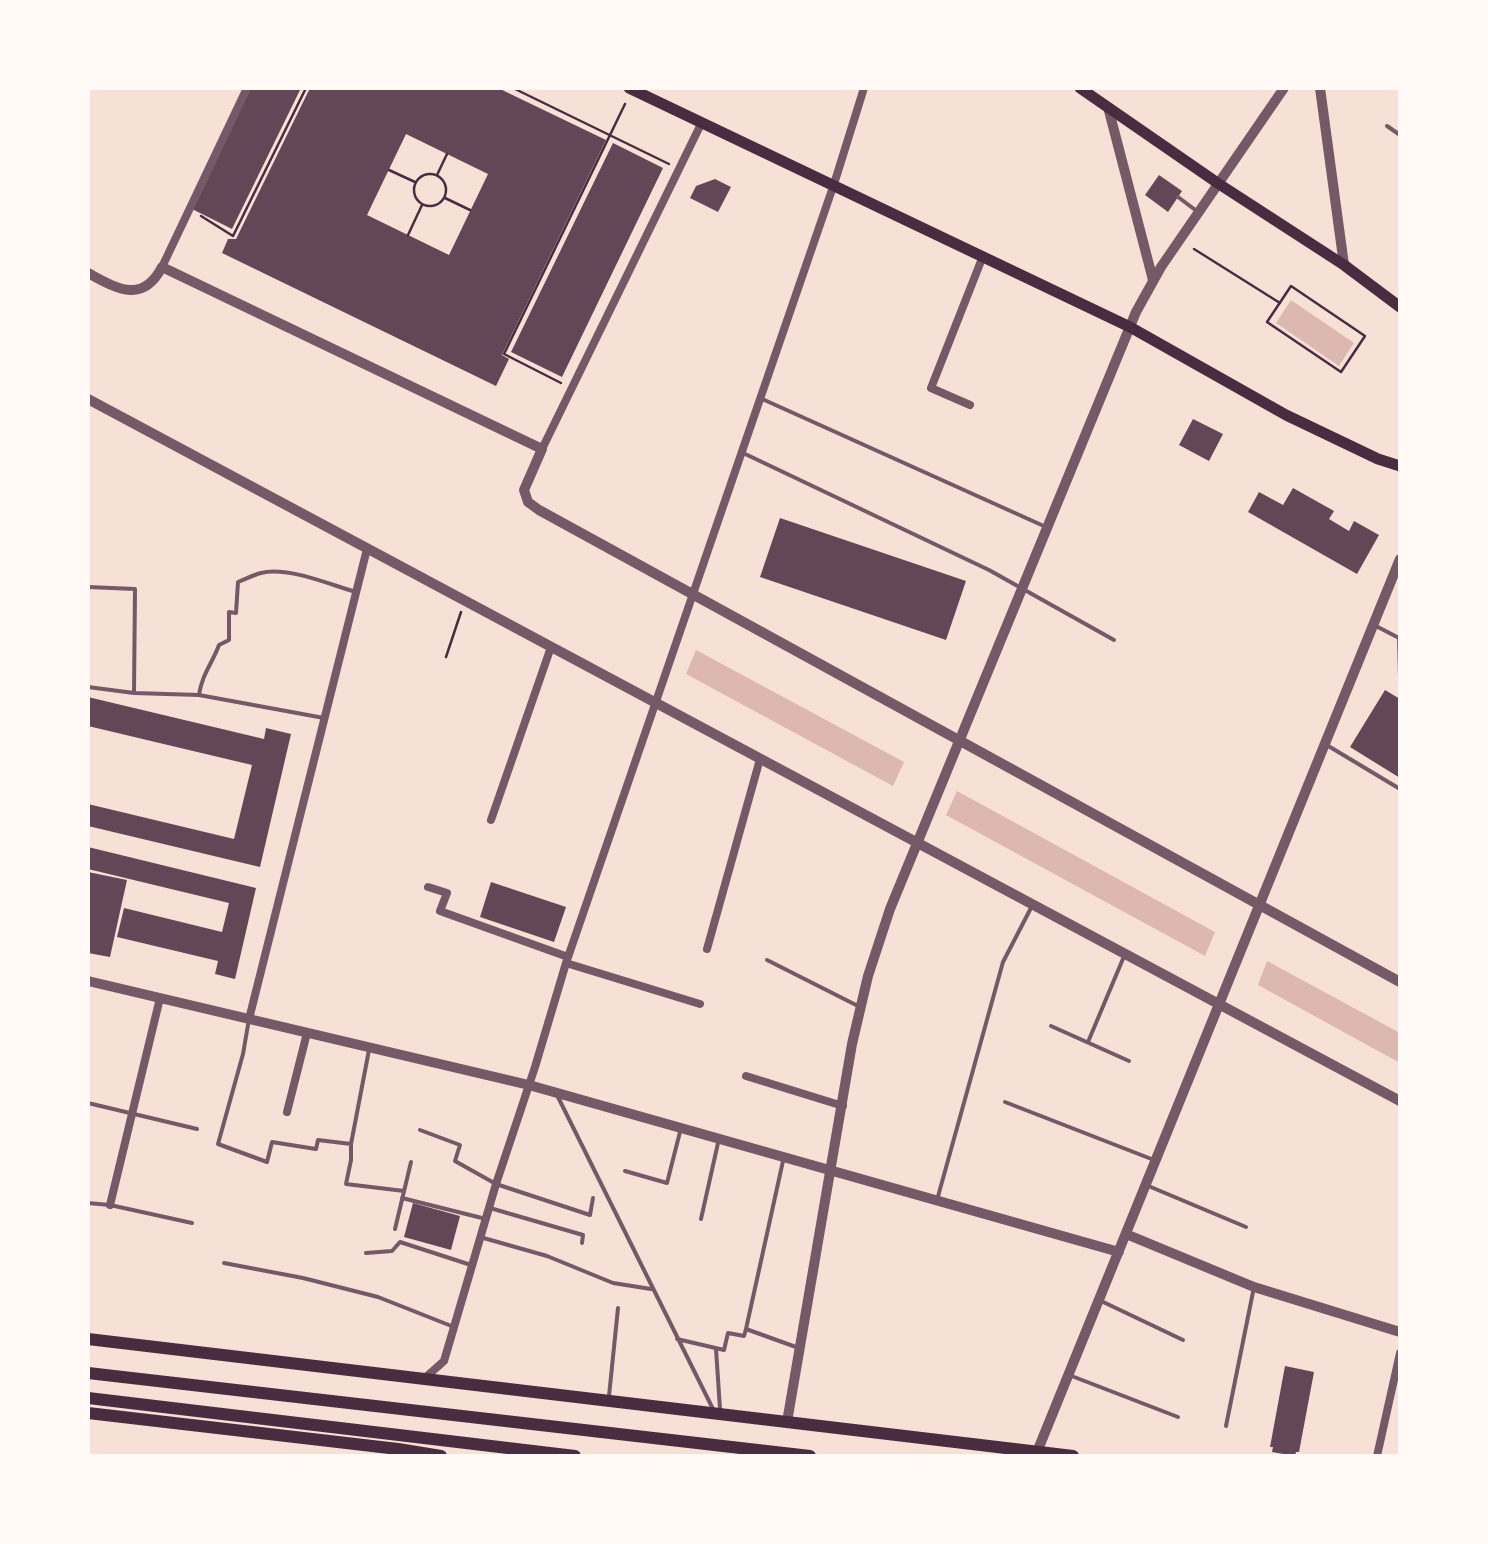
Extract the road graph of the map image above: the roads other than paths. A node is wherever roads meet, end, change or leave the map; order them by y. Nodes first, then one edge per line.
1 (247, 88) edge
2 (631, 88) edge
3 (864, 88) edge
4 (1080, 88) edge
5 (1284, 88) edge
6 (1320, 88) edge
7 (1108, 106) junction
8 (702, 122) junction
9 (1387, 126) dead end
10 (1400, 135) edge
11 (834, 184) junction
12 (1219, 184) junction
13 (1178, 197) dead end
14 (1200, 214) junction
15 (983, 256) junction
16 (1344, 265) junction
17 (162, 268) junction
18 (88, 273) edge
19 (1153, 280) junction
20 (1400, 307) edge
21 (1130, 326) junction
22 (760, 398) junction
23 (88, 400) edge
24 (970, 405) dead end
25 (542, 450) junction
26 (741, 452) junction
27 (1400, 466) edge
28 (1046, 527) junction
29 (367, 549) junction
30 (1400, 559) edge
31 (88, 587) edge
32 (1021, 588) junction
33 (356, 592) junction
34 (692, 594) junction
35 (1374, 625) junction
36 (1114, 640) dead end
37 (551, 647) junction
38 (1400, 678) edge
39 (88, 687) edge
40 (134, 693) junction
41 (199, 695) junction
42 (654, 702) junction
43 (324, 718) junction
44 (958, 740) junction
45 (1325, 744) junction
46 (760, 759) junction
47 (1400, 789) edge
48 (491, 820) dead end
49 (916, 842) junction
50 (428, 887) dead end
51 (1033, 904) junction
52 (1260, 905) junction
53 (707, 949) dead end
54 (1125, 954) junction
55 (568, 960) junction
56 (767, 960) dead end
57 (88, 982) edge
58 (1400, 982) edge
59 (160, 998) junction
60 (700, 1004) dead end
61 (1220, 1004) junction
62 (860, 1007) junction
63 (249, 1020) junction
64 (1051, 1026) dead end
65 (307, 1033) junction
66 (1088, 1042) junction
67 (369, 1048) junction
68 (1129, 1061) dead end
69 (746, 1076) dead end
70 (529, 1085) junction
71 (556, 1092) junction
72 (1400, 1101) edge
73 (1005, 1102) dead end
74 (88, 1103) edge
75 (843, 1106) junction
76 (287, 1112) dead end
77 (132, 1113) junction
78 (681, 1128) junction
79 (197, 1129) dead end
80 (420, 1130) dead end
81 (719, 1138) junction
82 (351, 1144) junction
83 (784, 1156) junction
84 (1156, 1160) junction
85 (411, 1162) dead end
86 (832, 1169) junction
87 (625, 1171) dead end
88 (496, 1184) junction
89 (1146, 1184) junction
90 (403, 1195) junction
91 (593, 1198) dead end
92 (937, 1200) junction
93 (88, 1203) edge
94 (110, 1205) junction
95 (490, 1208) junction
96 (701, 1218) dead end
97 (486, 1220) junction
98 (192, 1223) dead end
99 (1246, 1227) dead end
100 (395, 1229) dead end
101 (1126, 1234) junction
102 (480, 1237) junction
103 (582, 1242) dead end
104 (1119, 1252) junction
105 (366, 1253) dead end
106 (224, 1264) dead end
107 (471, 1264) junction
108 (1254, 1288) junction
109 (652, 1289) junction
110 (1100, 1300) junction
111 (618, 1308) dead end
112 (454, 1327) junction
113 (746, 1328) junction
114 (1400, 1332) edge
115 (88, 1339) edge
116 (677, 1340) junction
117 (1183, 1340) dead end
118 (800, 1348) junction
119 (716, 1349) junction
120 (1400, 1354) edge
121 (444, 1362) junction
122 (88, 1372) edge
123 (1069, 1374) junction
124 (425, 1378) junction
125 (456, 1381) junction
126 (88, 1398) edge
127 (608, 1400) junction
128 (88, 1413) edge
129 (718, 1414) junction
130 (1178, 1417) dead end
131 (787, 1422) junction
132 (1226, 1426) dead end
133 (1037, 1452) junction
134 (441, 1456) edge
135 (575, 1456) edge
136 (810, 1456) edge
137 (1074, 1456) edge
138 (1378, 1456) edge

1 - 17 street
2 - 8 main road
3 - 11 street
4 - 7 main road
5 - 12 street
6 - 16 street
7 - 12 main road
7 - 19 street
8 - 11 main road
8 - 25 street
9 - 10 lane
11 - 15 main road
11 - 22 street
12 - 14 street
12 - 16 main road
13 - 14 lane
14 - 19 street
15 - 21 main road
15 - 24 street
16 - 20 main road
17 - 18 street
17 - 25 street
19 - 21 street
21 - 27 main road
21 - 28 street
22 - 26 street
22 - 28 lane
23 - 29 street
25 - 34 street
26 - 32 lane
26 - 34 street
28 - 32 street
29 - 33 street
29 - 37 street
30 - 35 street
31 - 40 lane
32 - 36 lane
32 - 44 street
33 - 41 lane
33 - 43 street
34 - 42 street
34 - 44 street
35 - 38 lane
35 - 45 street
37 - 42 street
37 - 48 street
39 - 40 lane
40 - 41 lane
41 - 43 lane
42 - 46 street
42 - 55 street
43 - 63 street
44 - 49 street
44 - 52 street
45 - 47 lane
45 - 52 street
46 - 49 street
46 - 53 street
49 - 51 street
49 - 62 street
50 - 55 street
51 - 54 street
51 - 92 lane
52 - 58 street
52 - 61 street
54 - 61 street
54 - 66 lane
55 - 60 street
55 - 70 street
56 - 62 lane
57 - 59 street
59 - 63 street
59 - 77 street
61 - 72 street
61 - 84 street
62 - 75 street
63 - 65 street
63 - 82 lane
64 - 66 lane
65 - 67 street
65 - 76 street
66 - 68 lane
67 - 70 street
67 - 82 lane
69 - 75 street
70 - 71 street
70 - 88 street
71 - 78 street
71 - 109 lane
73 - 84 lane
74 - 77 lane
75 - 86 street
77 - 79 lane
77 - 94 street
78 - 81 street
78 - 87 lane
80 - 88 lane
81 - 83 street
81 - 96 lane
82 - 90 lane
83 - 86 street
83 - 113 lane
84 - 89 street
85 - 90 lane
86 - 92 street
86 - 118 street
88 - 91 lane
88 - 95 street
89 - 99 lane
89 - 101 street
90 - 97 lane
90 - 100 lane
92 - 104 street
93 - 94 lane
94 - 98 lane
95 - 97 street
95 - 103 lane
97 - 102 street
101 - 104 street
101 - 108 street
102 - 107 street
102 - 109 lane
104 - 110 street
105 - 107 lane
106 - 112 lane
107 - 112 street
108 - 114 street
108 - 132 lane
109 - 116 lane
110 - 117 lane
110 - 123 street
111 - 127 lane
112 - 121 street
113 - 118 lane
113 - 119 lane
115 - 124 main road
116 - 119 lane
116 - 129 lane
118 - 131 street
119 - 129 lane
120 - 138 street
121 - 124 street
121 - 125 street
122 - 136 main road
123 - 130 lane
123 - 133 street
124 - 125 main road
125 - 127 main road
126 - 135 main road
127 - 129 main road
128 - 134 main road
129 - 131 main road
131 - 133 main road
133 - 137 main road

